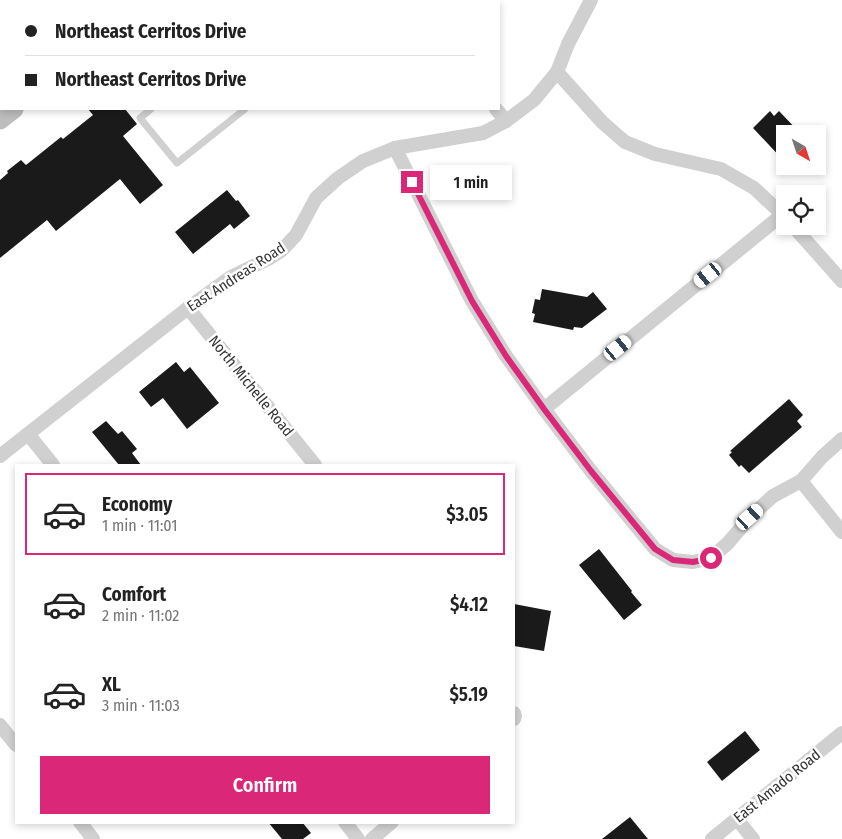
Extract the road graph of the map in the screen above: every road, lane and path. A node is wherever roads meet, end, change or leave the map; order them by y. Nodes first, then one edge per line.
1 (591, 0) edge
2 (556, 72) junction
3 (13, 110) edge
4 (150, 110) edge
5 (244, 110) edge
6 (497, 110) edge
7 (0, 120) edge
8 (506, 121) junction
9 (395, 148) junction
10 (776, 209) edge
11 (776, 222) edge
12 (801, 235) edge
13 (842, 281) edge
14 (188, 308) junction
15 (544, 409) junction
16 (28, 434) junction
17 (842, 439) edge
18 (0, 456) edge
19 (52, 464) edge
20 (314, 464) edge
21 (801, 481) junction
22 (842, 532) edge
23 (0, 725) edge
24 (842, 733) edge
25 (15, 744) edge
26 (737, 819) junction
27 (82, 824) edge
28 (347, 824) edge
29 (390, 824) edge
30 (93, 839) edge
31 (358, 839) edge
32 (372, 839) edge
33 (712, 839) edge
34 (753, 839) edge

1 - 2 street, East Andreas Road
2 - 8 street, East Andreas Road
2 - 10 street
3 - 7 main road
4 - 5 lane
6 - 8 street
8 - 9 street, East Andreas Road
9 - 14 street, East Andreas Road
9 - 15 street
11 - 15 street
12 - 13 street
14 - 16 street, East Andreas Road
14 - 20 street, North Michelle Road
15 - 21 street
16 - 18 street, East Andreas Road
16 - 19 street
17 - 21 street
21 - 22 street
23 - 25 street
24 - 26 street, East Amado Road
26 - 33 street, East Amado Road
26 - 34 street
27 - 30 street
28 - 31 street
29 - 32 street

